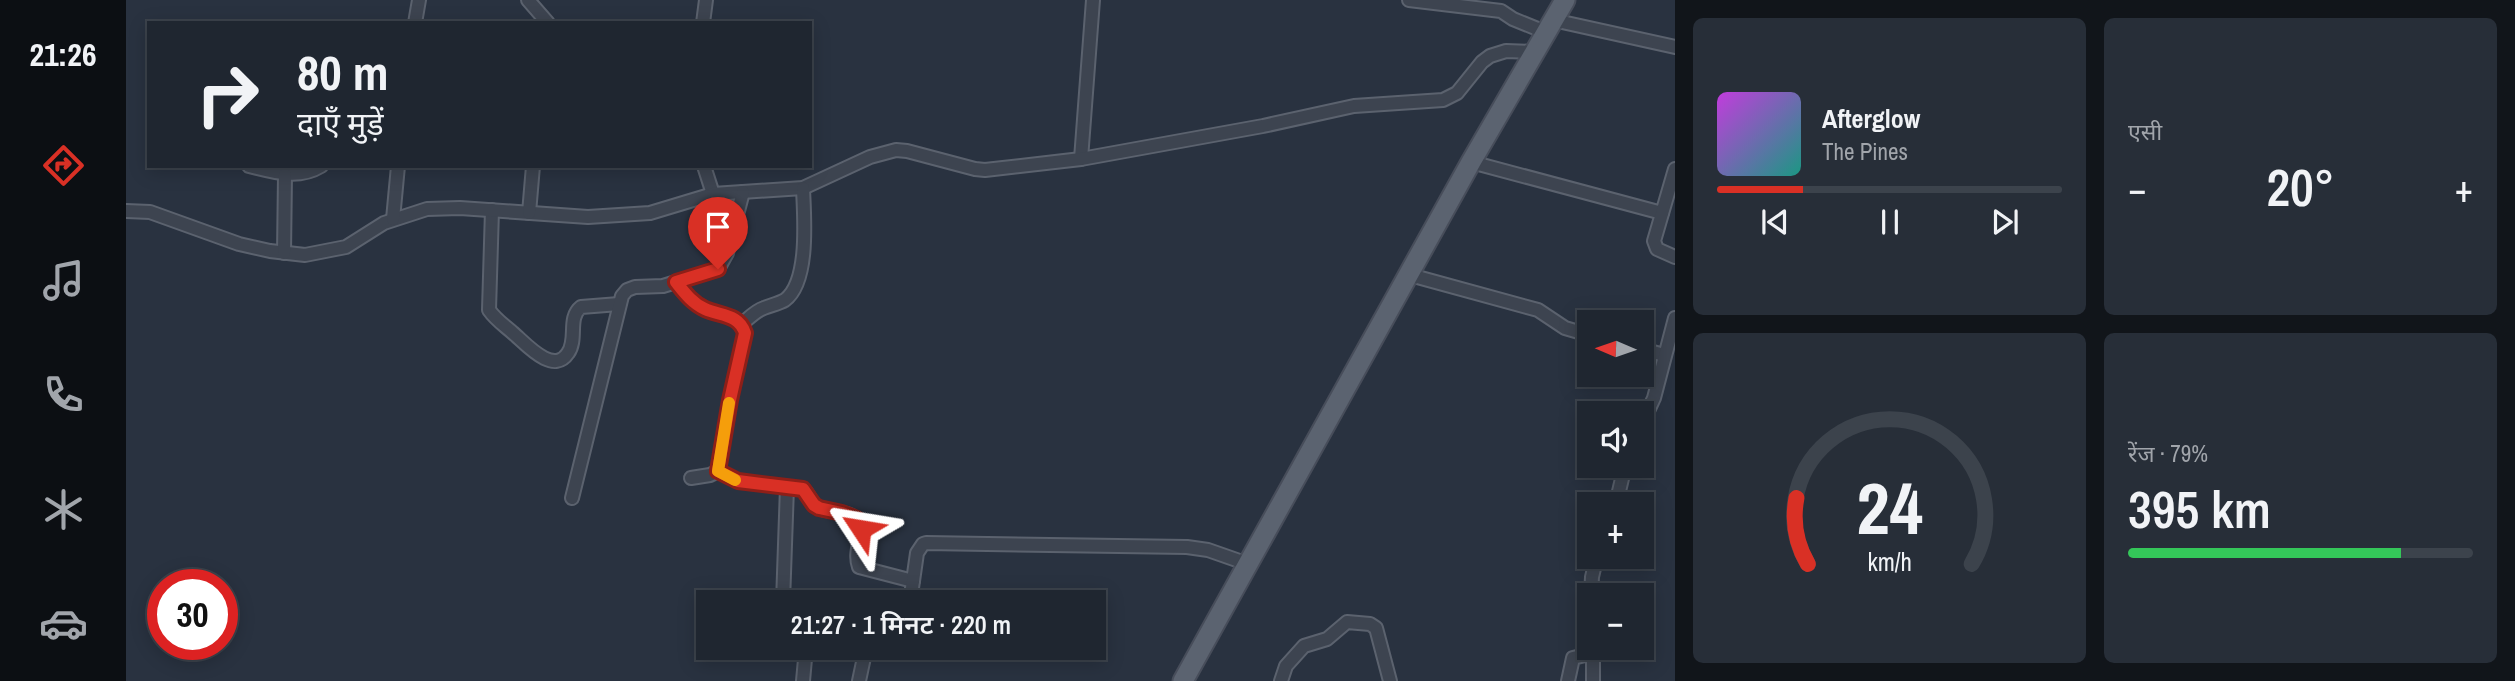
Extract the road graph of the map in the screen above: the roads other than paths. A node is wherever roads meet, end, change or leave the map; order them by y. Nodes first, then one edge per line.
1 (419, 0) edge
2 (528, 0) edge
3 (706, 0) edge
4 (1093, 0) edge
5 (1409, 0) edge
6 (1565, 0) edge
7 (415, 21) edge
8 (546, 21) edge
9 (703, 21) edge
10 (1549, 26) junction
11 (1675, 47) edge
12 (1535, 52) junction
13 (1081, 159) junction
14 (1471, 162) junction
15 (258, 168) edge
16 (317, 168) edge
17 (398, 168) edge
18 (533, 168) edge
19 (705, 168) edge
20 (1674, 173) edge
21 (285, 174) junction
22 (803, 188) junction
23 (743, 192) junction
24 (713, 194) junction
25 (492, 210) junction
26 (131, 211) edge
27 (529, 213) junction
28 (1662, 213) junction
29 (393, 219) junction
30 (284, 253) junction
31 (1675, 257) edge
32 (1409, 275) junction
33 (676, 282) junction
34 (619, 304) junction
35 (1675, 318) edge
36 (742, 324) junction
37 (1577, 332) edge
38 (1654, 352) edge
39 (1664, 355) junction
40 (1653, 401) edge
41 (718, 471) junction
42 (691, 478) dead end
43 (786, 486) junction
44 (572, 498) dead end
45 (1248, 564) junction
46 (913, 581) junction
47 (783, 590) edge
48 (912, 590) edge
49 (1577, 656) edge
50 (805, 660) edge
51 (863, 660) edge
52 (1593, 660) edge
53 (803, 681) edge
54 (859, 681) edge
55 (1183, 681) edge
56 (1281, 681) edge
57 (1390, 681) edge
58 (1568, 681) edge
59 (1594, 681) edge

1 - 7 street
2 - 8 street
3 - 9 street
4 - 13 street
5 - 10 street
6 - 10 main road
10 - 11 street
10 - 12 main road
12 - 13 street
12 - 14 main road
13 - 22 street
14 - 28 street
14 - 32 main road
15 - 21 street
16 - 21 street
17 - 29 street
18 - 27 street
19 - 24 street
20 - 28 street
21 - 30 street
22 - 23 street
22 - 36 street
23 - 24 street
23 - 33 street
24 - 27 street
25 - 27 street
25 - 29 street
25 - 34 street
26 - 30 street
28 - 31 street
29 - 30 street
32 - 37 street
32 - 45 main road
33 - 34 street
33 - 36 street
34 - 44 street
35 - 39 street
36 - 41 street
38 - 39 street
39 - 40 street
41 - 42 street
41 - 43 street
43 - 46 street
43 - 47 street
45 - 46 street
45 - 55 main road
46 - 48 street
49 - 58 street
50 - 53 street
51 - 54 street
52 - 59 street
56 - 57 street

